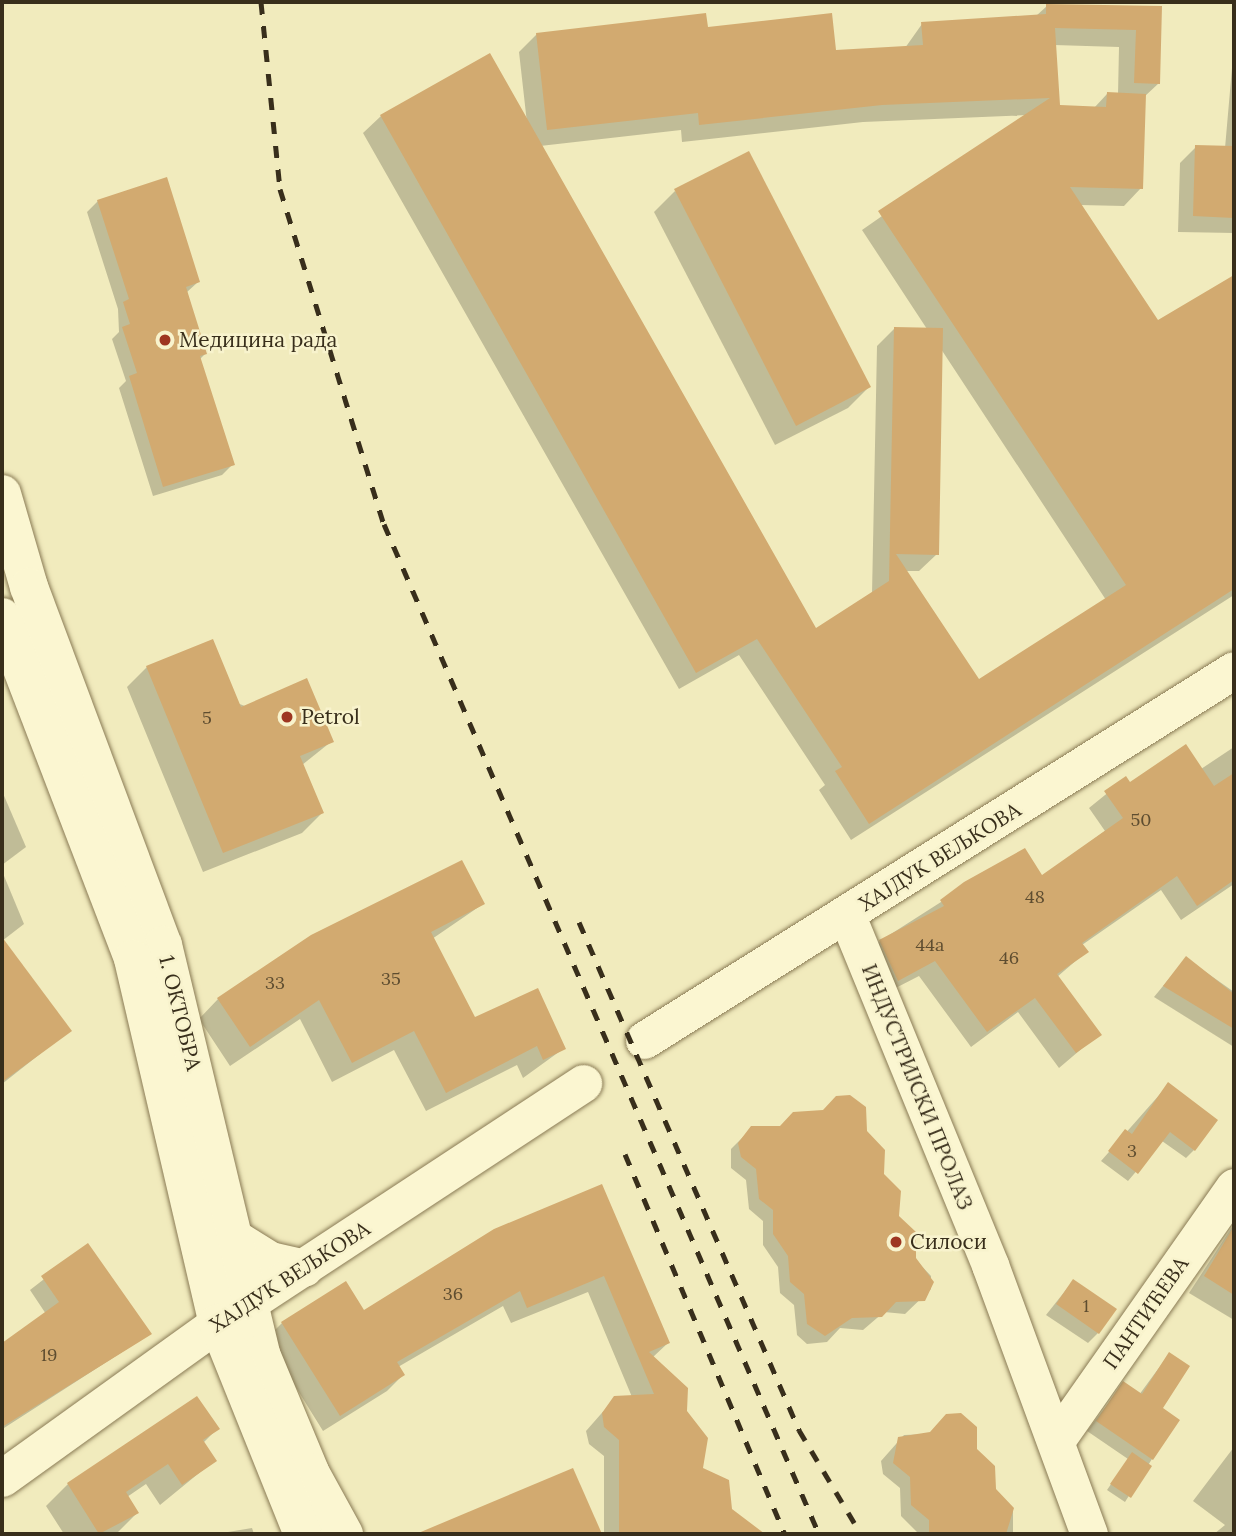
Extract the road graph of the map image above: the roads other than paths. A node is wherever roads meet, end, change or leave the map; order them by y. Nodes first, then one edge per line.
1 (2, 494) edge
2 (17, 639) edge
3 (1234, 670) edge
4 (848, 916) junction
5 (644, 1040) dead end
6 (583, 1083) dead end
7 (1234, 1187) edge
8 (233, 1237) junction
9 (304, 1268) junction
10 (232, 1315) junction
11 (1057, 1439) junction
12 (2, 1478) edge
13 (303, 1534) edge
14 (344, 1534) edge
15 (1089, 1534) edge

1 - 2 main road, 1. ОКТОБРА
2 - 8 main road, 1. ОКТОБРА
2 - 10 main road, 1. ОКТОБРА
3 - 4 street, ХАЈДУК ВЕЉКОВА
4 - 5 street, ХАЈДУК ВЕЉКОВА
4 - 11 street, ИНДУСТРИЈСКИ ПРОЛАЗ
6 - 9 street, ХАЈДУК ВЕЉКОВА
7 - 11 street, ПАНТИЋЕВА
8 - 9 street
8 - 10 main road, 1. ОКТОБРА
9 - 10 street, ХАЈДУК ВЕЉКОВА
10 - 12 street, ХАЈДУК ВЕЉКОВА
10 - 13 main road, 1. ОКТОБРА
10 - 14 main road, 1. ОКТОБРА
11 - 15 street, ИНДУСТРИЈСКИ ПРОЛАЗ

